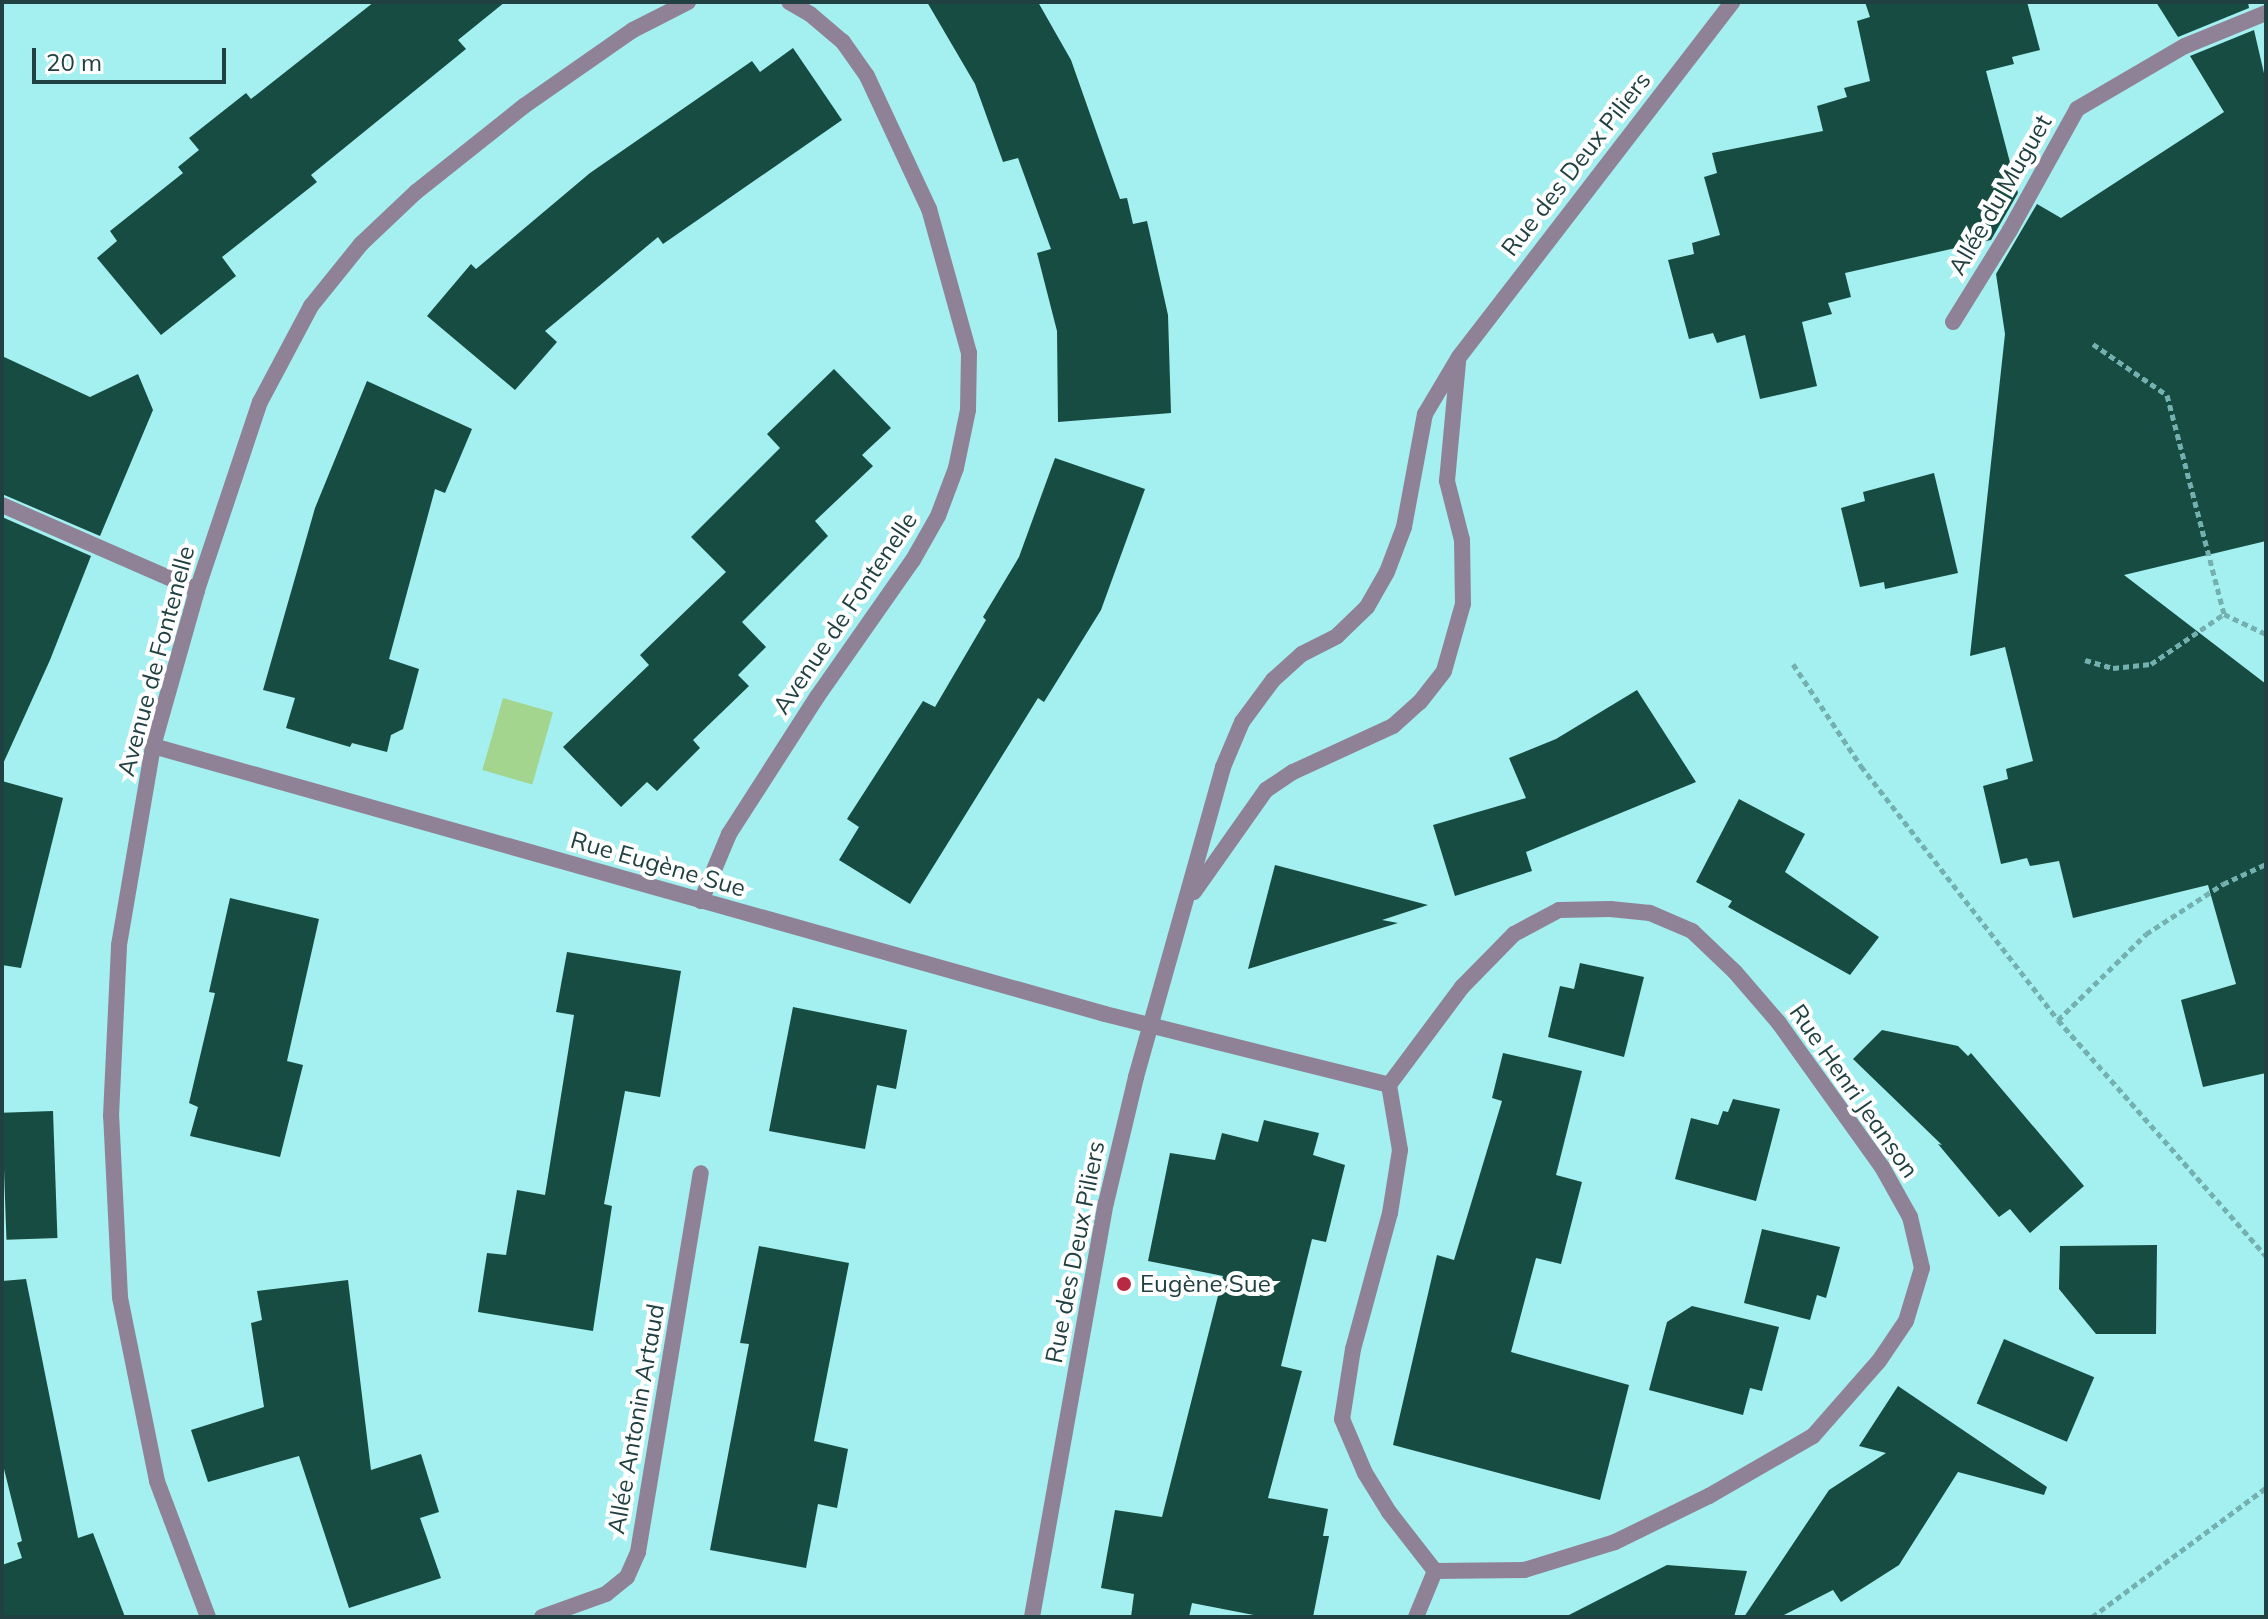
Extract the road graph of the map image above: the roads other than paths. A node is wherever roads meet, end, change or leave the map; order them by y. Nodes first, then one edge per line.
1 (688, 2) edge
2 (789, 2) edge
3 (1732, 2) edge
4 (2266, 13) edge
5 (1953, 322) dead end
6 (1459, 357) junction
7 (2, 505) edge
8 (197, 590) junction
9 (153, 746) junction
10 (701, 901) junction
11 (1188, 901) junction
12 (1151, 1027) junction
13 (1389, 1085) junction
14 (701, 1173) dead end
15 (1435, 1571) junction
16 (208, 1617) edge
17 (542, 1617) edge
18 (1032, 1617) edge
19 (1416, 1617) edge

1 - 8 street, Avenue de Fontenelle
2 - 10 street, Avenue de Fontenelle
3 - 6 street, Rue des Deux Piliers
4 - 5 street, Allée du Muguet
6 - 11 street, Rue des Deux Piliers
6 - 11 street, Rue des Deux Piliers
7 - 8 street
8 - 9 street, Avenue de Fontenelle
9 - 10 street, Rue Eugène Sue
9 - 16 street, Avenue de Fontenelle
10 - 12 street, Rue Eugène Sue
11 - 12 street, Rue des Deux Piliers
12 - 13 street
12 - 18 street, Rue des Deux Piliers
13 - 15 street
13 - 15 street, Rue Henri Jeanson
14 - 17 street, Allée Antonin Artaud
15 - 19 street

